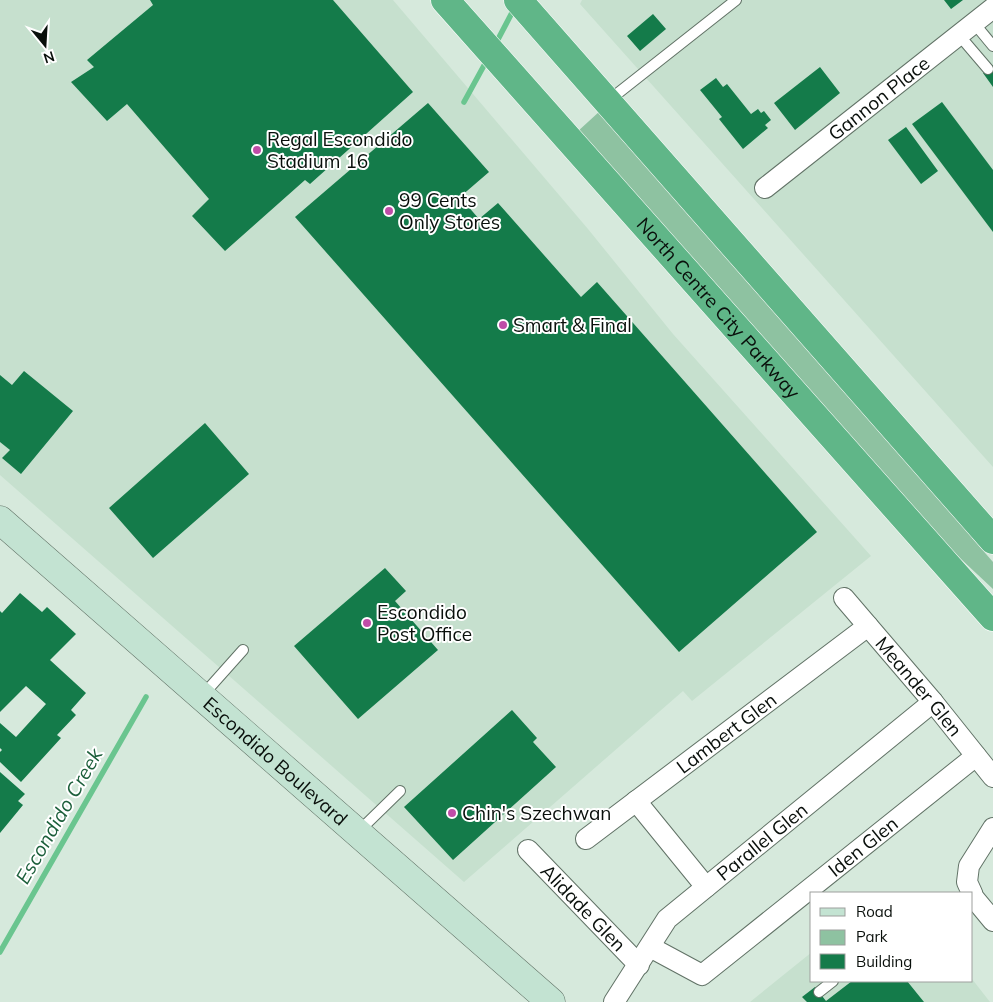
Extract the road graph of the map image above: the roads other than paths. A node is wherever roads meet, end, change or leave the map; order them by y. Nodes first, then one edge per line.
1 (518, 0) edge
2 (736, 0) edge
3 (450, 6) edge
4 (992, 11) edge
5 (967, 29) junction
6 (993, 46) edge
7 (988, 69) dead end
8 (608, 101) junction
9 (765, 188) dead end
10 (0, 520) edge
11 (993, 540) edge
12 (844, 598) dead end
13 (993, 617) edge
14 (868, 626) junction
15 (243, 650) dead end
16 (201, 697) junction
17 (933, 702) junction
18 (976, 756) junction
19 (993, 777) edge
20 (400, 792) dead end
21 (636, 801) junction
22 (993, 828) edge
23 (357, 833) junction
24 (586, 839) dead end
25 (528, 850) dead end
26 (706, 887) junction
27 (972, 892) edge
28 (973, 896) edge
29 (993, 921) edge
30 (650, 947) junction
31 (639, 965) junction
32 (832, 982) edge
33 (819, 992) dead end
34 (551, 1002) edge
35 (614, 1002) edge

1 - 8 highway
2 - 8 lane
3 - 13 highway, North Centre City Parkway
4 - 5 street, Gannon Place
5 - 6 lane
5 - 7 lane
5 - 9 street, Gannon Place
8 - 11 highway
10 - 16 main road, Escondido Boulevard
12 - 14 street, Meander Glen
14 - 17 street, Meander Glen
14 - 21 street, Lambert Glen
15 - 16 lane
16 - 23 main road, Escondido Boulevard
17 - 18 street, Meander Glen
17 - 26 street, Parallel Glen
18 - 19 street, Meander Glen
18 - 30 street, Iden Glen
20 - 23 lane
21 - 24 street, Lambert Glen
21 - 26 street
22 - 27 street
23 - 34 main road, Escondido Boulevard
25 - 31 street, Alidade Glen
26 - 30 street, Parallel Glen
28 - 29 street
30 - 31 street, Parallel Glen
31 - 35 street, Parallel Glen
32 - 33 lane

